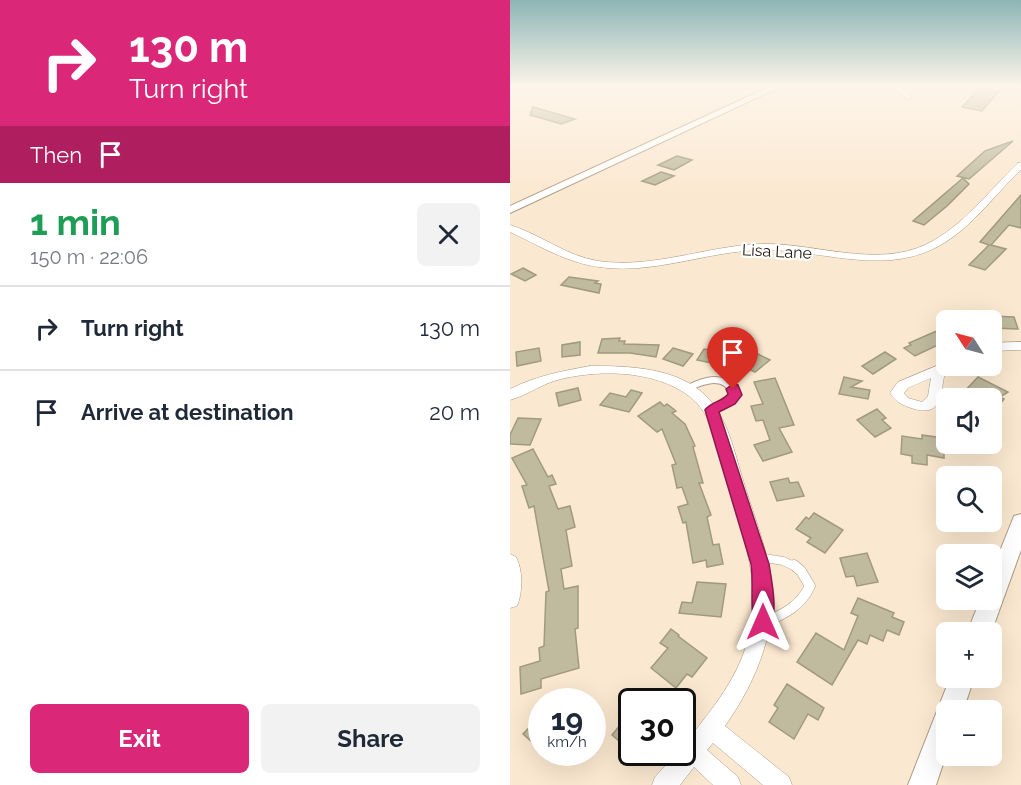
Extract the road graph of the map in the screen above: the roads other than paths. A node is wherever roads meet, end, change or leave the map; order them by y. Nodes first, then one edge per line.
1 (699, 123) edge
2 (1021, 165) edge
3 (510, 210) edge
4 (510, 228) edge
5 (1021, 346) edge
6 (1002, 347) edge
7 (686, 388) junction
8 (510, 394) edge
9 (712, 410) junction
10 (1021, 522) edge
11 (759, 557) junction
12 (510, 562) edge
13 (510, 600) edge
14 (763, 622) junction
15 (983, 622) edge
16 (712, 729) junction
17 (936, 746) edge
18 (696, 748) edge
19 (696, 755) edge
20 (681, 766) edge
21 (663, 785) edge
22 (730, 785) edge
23 (781, 785) edge
24 (922, 785) edge

1 - 3 street
2 - 4 street, Lisa Lane
5 - 6 street
7 - 8 street
7 - 9 street
7 - 9 lane
9 - 11 street
10 - 15 street
11 - 14 street
11 - 14 lane
12 - 13 street
14 - 16 street
16 - 18 street
16 - 23 street
17 - 24 street
19 - 22 street
20 - 21 street

